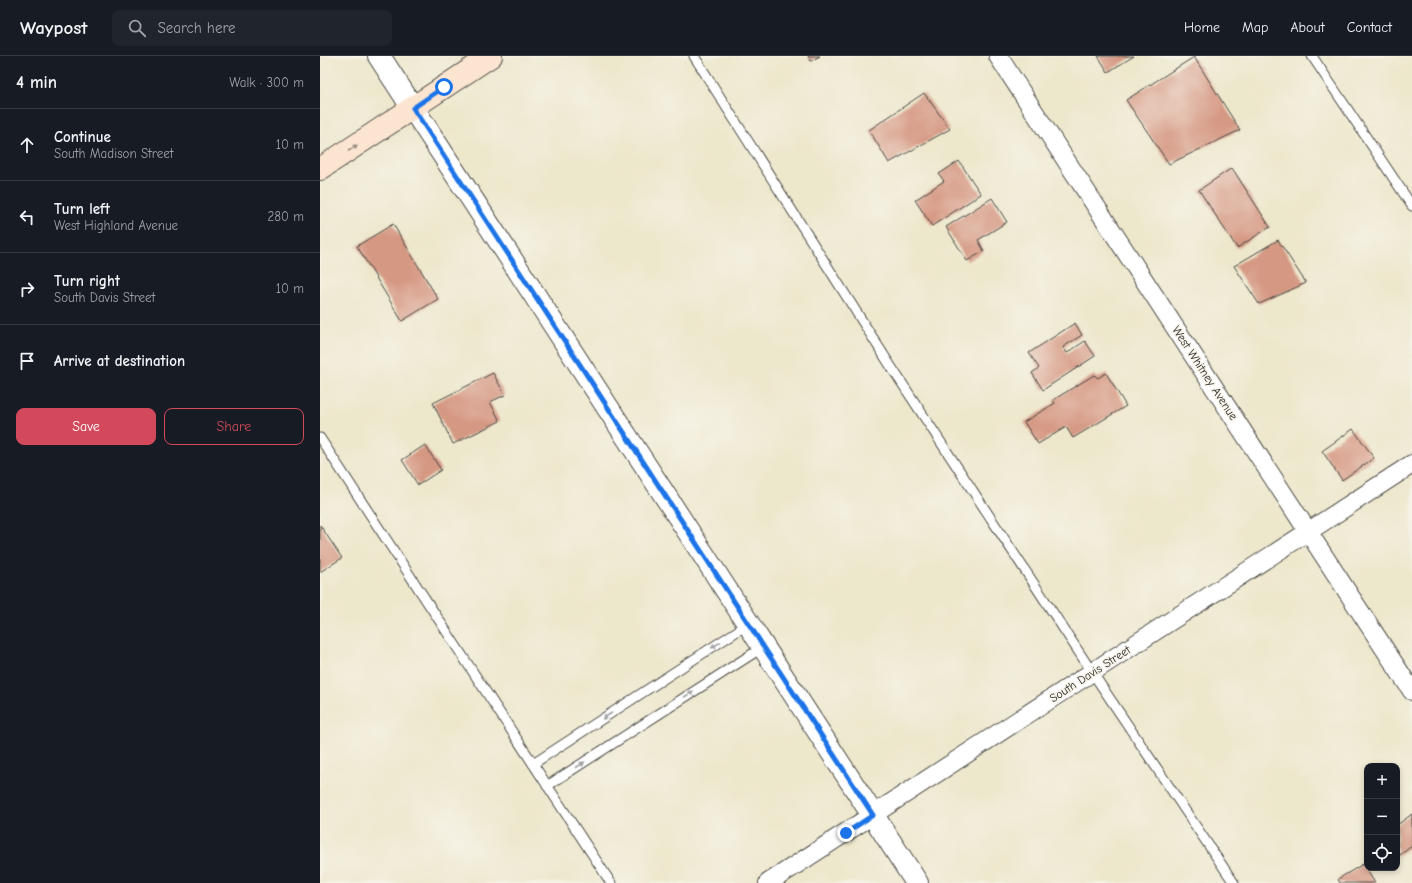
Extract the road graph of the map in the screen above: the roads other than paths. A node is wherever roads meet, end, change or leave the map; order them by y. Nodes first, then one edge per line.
1 (379, 56) edge
2 (492, 56) edge
3 (694, 56) edge
4 (998, 56) edge
5 (1312, 56) edge
6 (413, 108) junction
7 (320, 169) edge
8 (1412, 206) edge
9 (320, 438) edge
10 (1412, 464) edge
11 (1308, 533) junction
12 (748, 624) junction
13 (763, 647) junction
14 (1092, 672) junction
15 (1412, 691) edge
16 (533, 764) junction
17 (547, 786) junction
18 (873, 815) junction
19 (611, 883) edge
20 (768, 883) edge
21 (917, 883) edge
22 (1234, 883) edge

1 - 6 street
2 - 6 main road
3 - 14 lane
4 - 11 street, West Whitney Avenue
5 - 8 lane
7 -> 6 main road
6 - 12 street
9 - 16 lane
10 - 11 street, South Davis Street
11 - 14 street, South Davis Street
11 - 15 street, West Whitney Avenue
12 - 13 street
12 -> 16 lane
17 -> 13 lane
13 - 18 street
14 - 18 street, South Davis Street
14 - 22 lane
16 - 17 lane
17 - 19 lane
18 - 20 street, South Davis Street
18 - 21 street

